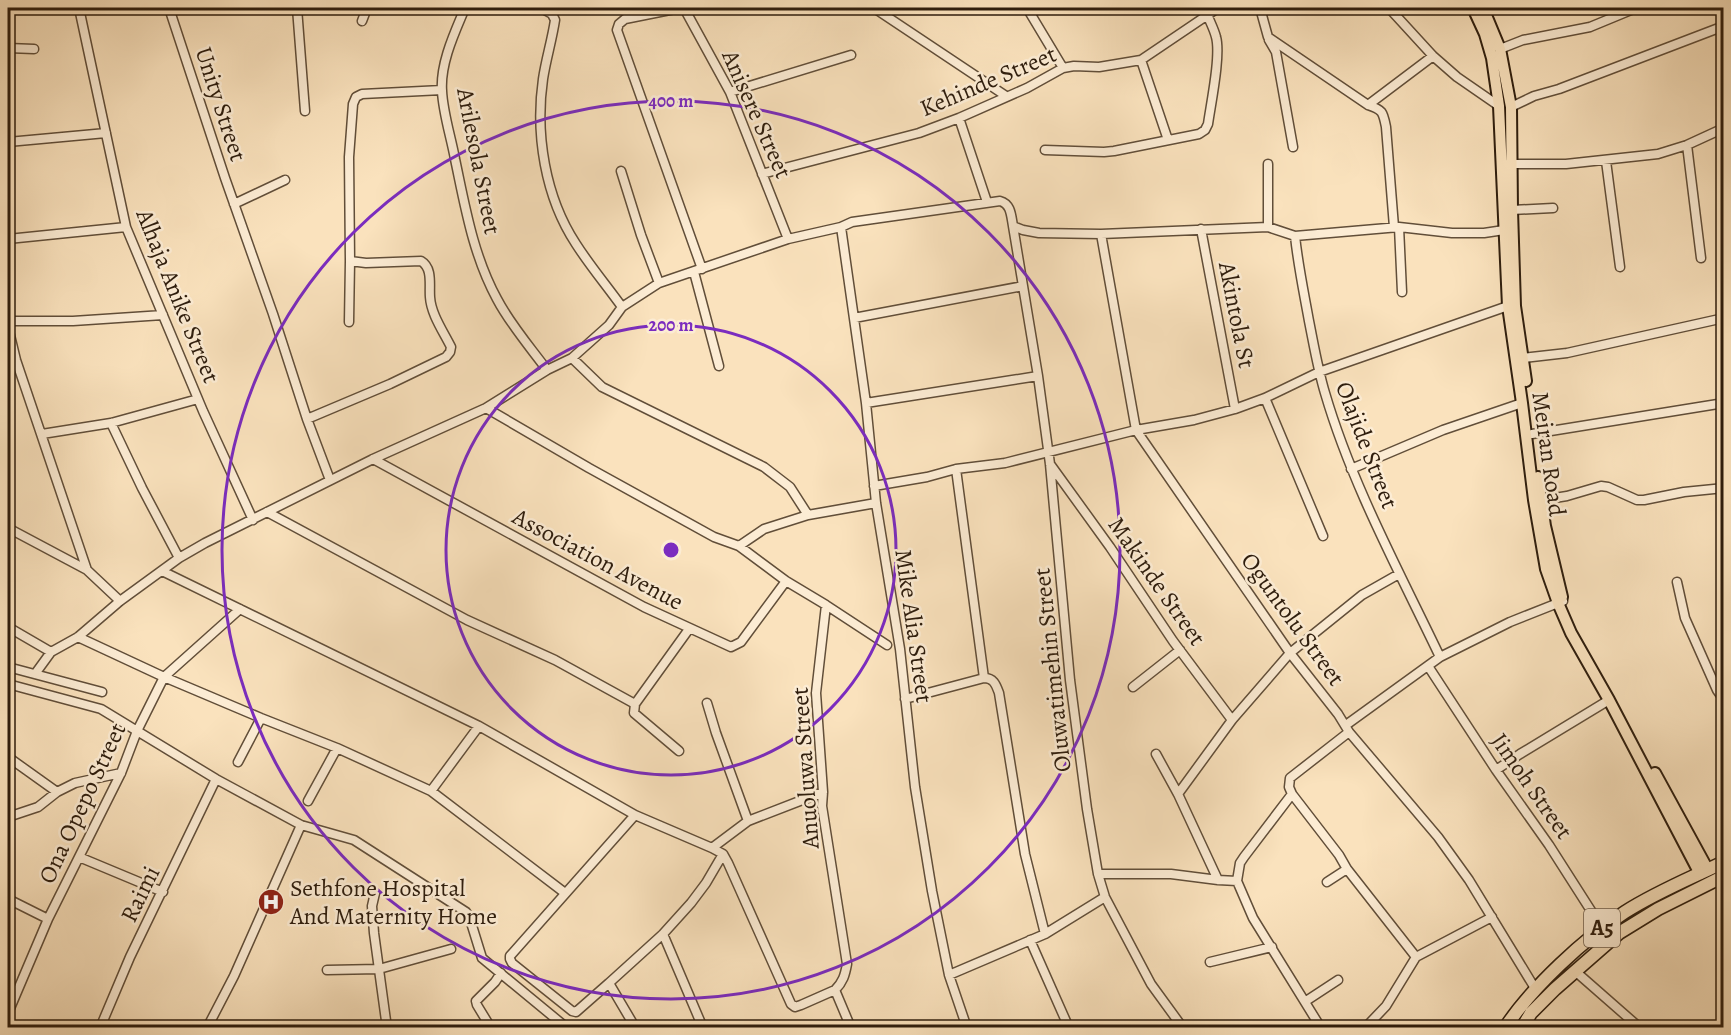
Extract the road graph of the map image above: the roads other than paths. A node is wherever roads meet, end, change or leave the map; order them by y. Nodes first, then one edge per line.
1 (79, 8) edge
2 (169, 8) edge
3 (297, 8) edge
4 (367, 8) edge
5 (465, 8) edge
6 (541, 8) edge
7 (696, 8) edge
8 (874, 8) edge
9 (1027, 8) edge
10 (1218, 8) edge
11 (1260, 8) edge
12 (1389, 8) edge
13 (1473, 8) edge
14 (1483, 8) edge
15 (1636, 8) edge
16 (684, 9) edge
17 (1207, 15) junction
18 (362, 21) dead end
19 (1724, 26) edge
20 (1268, 37) junction
21 (8, 48) edge
22 (34, 49) dead end
23 (1500, 49) junction
24 (851, 55) dead end
25 (1432, 56) junction
26 (1141, 60) junction
27 (1063, 68) junction
28 (442, 90) junction
29 (730, 92) junction
30 (1006, 96) junction
31 (1368, 105) junction
32 (1505, 106) junction
33 (305, 111) dead end
34 (959, 118) junction
35 (1724, 128) edge
36 (106, 133) junction
37 (1168, 140) junction
38 (8, 142) edge
39 (1688, 145) junction
40 (1293, 147) dead end
41 (1045, 150) dead end
42 (1606, 161) junction
43 (1268, 164) dead end
44 (1506, 164) junction
45 (621, 171) dead end
46 (762, 174) junction
47 (285, 180) dead end
48 (987, 202) junction
49 (234, 204) junction
50 (1552, 207) dead end
51 (1512, 210) junction
52 (1013, 226) junction
53 (126, 227) junction
54 (841, 227) junction
55 (1268, 227) junction
56 (1397, 227) junction
57 (1201, 229) junction
58 (1504, 230) junction
59 (1101, 234) junction
60 (1295, 236) junction
61 (8, 239) edge
62 (788, 239) junction
63 (1701, 258) dead end
64 (350, 261) junction
65 (1620, 267) dead end
66 (698, 271) junction
67 (659, 283) junction
68 (1023, 286) junction
69 (1402, 292) dead end
70 (1508, 306) junction
71 (622, 307) junction
72 (164, 315) junction
73 (854, 318) junction
74 (1724, 318) edge
75 (8, 321) edge
76 (349, 322) dead end
77 (8, 327) edge
78 (572, 358) junction
79 (1523, 358) junction
80 (12, 361) edge
81 (719, 366) dead end
82 (547, 370) junction
83 (1319, 372) junction
84 (1038, 376) junction
85 (1265, 398) junction
86 (198, 399) junction
87 (867, 403) junction
88 (1522, 403) junction
89 (1724, 403) edge
90 (486, 408) junction
91 (1235, 409) junction
92 (307, 418) junction
93 (111, 423) junction
94 (1136, 430) junction
95 (42, 434) junction
96 (1532, 434) junction
97 (1047, 451) junction
98 (373, 459) junction
99 (1050, 464) junction
100 (1351, 468) junction
101 (956, 469) junction
102 (330, 480) junction
103 (874, 486) junction
104 (1724, 488) edge
105 (1542, 500) junction
106 (876, 503) junction
107 (267, 512) junction
108 (808, 515) junction
109 (253, 520) junction
110 (8, 528) edge
111 (1323, 536) dead end
112 (739, 546) junction
113 (179, 558) junction
114 (1550, 568) junction
115 (87, 570) junction
116 (162, 571) junction
117 (1399, 574) junction
118 (786, 581) junction
119 (1677, 582) dead end
120 (120, 601) junction
121 (1561, 602) junction
122 (826, 605) junction
123 (240, 609) junction
124 (8, 627) edge
125 (689, 629) junction
126 (78, 637) junction
127 (887, 645) dead end
128 (1180, 650) junction
129 (51, 652) junction
130 (1290, 653) junction
131 (1440, 657) junction
132 (1428, 666) junction
133 (8, 667) edge
134 (35, 674) junction
135 (164, 677) junction
136 (984, 678) junction
137 (8, 684) edge
138 (1133, 687) dead end
139 (102, 692) dead end
140 (904, 699) junction
141 (1609, 700) junction
142 (1724, 700) edge
143 (707, 703) dead end
144 (635, 704) junction
145 (261, 718) junction
146 (1232, 720) junction
147 (479, 726) junction
148 (1348, 729) junction
149 (137, 730) junction
150 (337, 748) junction
151 (679, 751) dead end
152 (1156, 754) dead end
153 (8, 757) edge
154 (238, 762) dead end
155 (1496, 770) junction
156 (121, 773) junction
157 (216, 779) junction
158 (431, 791) junction
159 (57, 792) junction
160 (823, 792) junction
161 (1178, 794) junction
162 (1292, 794) junction
163 (308, 801) dead end
164 (635, 815) junction
165 (8, 817) edge
166 (748, 821) junction
167 (301, 825) junction
168 (712, 848) junction
169 (723, 854) junction
170 (79, 857) junction
171 (1724, 862) edge
172 (1347, 869) junction
173 (1704, 872) junction
174 (1098, 874) junction
175 (1724, 876) edge
176 (1218, 880) junction
177 (1237, 881) junction
178 (1327, 882) dead end
179 (163, 892) junction
180 (375, 893) dead end
181 (565, 893) junction
182 (1105, 897) junction
183 (8, 899) edge
184 (1492, 917) junction
185 (48, 919) junction
186 (1602, 928) junction
187 (663, 934) junction
188 (1045, 934) junction
189 (1030, 940) junction
190 (1272, 947) junction
191 (451, 949) dead end
192 (1416, 957) junction
193 (1210, 962) dead end
194 (379, 969) junction
195 (327, 970) dead end
196 (1575, 971) junction
197 (501, 973) junction
198 (949, 975) junction
199 (1338, 980) dead end
200 (609, 983) junction
201 (835, 990) junction
202 (1536, 990) junction
203 (1306, 1001) junction
204 (9, 1006) edge
205 (632, 1022) dead end
206 (100, 1028) edge
207 (207, 1028) edge
208 (387, 1028) edge
209 (491, 1028) edge
210 (567, 1028) edge
211 (703, 1028) edge
212 (851, 1028) edge
213 (967, 1028) edge
214 (1069, 1028) edge
215 (1183, 1028) edge
216 (1321, 1028) edge
217 (1365, 1028) edge
218 (1505, 1028) edge
219 (1522, 1028) edge
220 (1640, 1028) edge

1 - 36 street, Alhaja Anike Street
2 - 49 street, Unity Street
3 - 33 street
4 - 18 street
5 - 28 street, Arilesola Street
6 - 71 street
7 - 16 street
8 - 30 street
9 - 27 street
10 - 17 street, Kehinde Street
11 - 20 street
12 - 25 street
13 - 32 main road, Meiran Road
14 - 23 main road, Meiran Road
15 - 23 street
16 - 29 street, Anisere Street
16 - 66 street
17 - 26 street, Kehinde Street
17 - 37 street
19 - 32 street
20 - 31 street
20 - 40 street
21 - 22 street
23 - 32 main road, Meiran Road
24 - 29 street
25 - 31 street
25 - 32 street
26 - 27 street, Kehinde Street
26 - 37 street
27 - 30 street, Kehinde Street
28 - 64 street
28 - 82 street, Arilesola Street
29 - 46 street, Anisere Street
30 - 34 street, Kehinde Street
31 - 56 street
32 - 44 main road, Meiran Road
34 - 46 street, Kehinde Street
34 - 48 street
35 - 39 street
36 - 38 street
36 - 53 street, Alhaja Anike Street
37 - 41 street
39 - 42 street
39 - 63 street
42 - 44 street
42 - 65 street
43 - 55 street
44 - 51 main road, Meiran Road
44 - 58 main road, Meiran Road
45 - 67 street
46 - 62 street, Anisere Street
47 - 49 street
48 - 52 street, Oluwatimehin Street
48 - 54 street
49 - 92 street, Unity Street
50 - 51 street
51 - 79 main road, Meiran Road
52 - 59 street
52 - 68 street, Oluwatimehin Street
53 - 61 street
53 - 72 street, Alhaja Anike Street
54 - 62 street
54 - 73 street, Mike Alia Street
55 - 57 street
55 - 60 street
56 - 58 street
56 - 60 street
56 - 69 street
57 - 59 street
57 - 91 street, Akintola St
58 - 70 main road, Meiran Road
59 - 94 street, Oguntolu Street
60 - 83 street, Olajide Street
62 - 66 street
64 - 76 street
64 - 92 street
66 - 67 street
66 - 81 street
67 - 71 street
68 - 73 street
68 - 84 street, Oluwatimehin Street
70 - 83 street
70 - 88 main road, Meiran Road
71 - 78 street
72 - 75 street
72 - 86 street, Alhaja Anike Street
73 - 87 street, Mike Alia Street
74 - 79 street
77 - 80 street
78 - 82 street
78 - 108 street
79 - 96 main road, Meiran Road
80 - 95 street
82 - 90 street
83 - 85 street
83 - 100 street, Olajide Street
84 - 87 street
84 - 97 street, Oluwatimehin Street
85 - 91 street
85 - 111 street
86 - 93 street
86 - 109 street, Alhaja Anike Street
87 - 103 street, Mike Alia Street
88 - 100 street
88 - 114 main road, Meiran Road
89 - 96 street
90 - 98 street
90 - 112 street
91 - 94 street
92 - 102 street, Unity Street
93 - 95 street
93 - 113 street
94 - 97 street
94 - 130 street, Oguntolu Street
95 - 115 street
96 - 105 main road, Meiran Road
97 - 99 street, Oluwatimehin Street
97 - 101 street
98 - 102 street
98 - 125 street, Association Avenue
99 - 128 street, Makinde Street
99 - 174 street, Oluwatimehin Street
100 - 117 street, Olajide Street
101 - 103 street
101 - 136 street
102 - 107 street
103 - 106 street, Mike Alia Street
104 - 105 street
105 - 114 main road, Meiran Road
106 - 108 street
106 - 140 street, Mike Alia Street
107 - 109 street
107 - 144 street
108 - 112 street
109 - 113 street
110 - 115 street
112 - 118 street
113 - 116 street
114 - 121 main road, Meiran Road
115 - 120 street
116 - 120 street
116 - 123 street
117 - 130 street
117 - 131 street, Olajide Street
118 - 122 street
118 - 125 street, Association Avenue
119 - 142 street
120 - 126 street
121 - 131 street
121 - 141 main road, Meiran Road
121 - 173 main road, Meiran Road
122 - 127 street
122 - 160 street, Anuoluwa Street
123 - 135 street
123 - 147 street
124 - 129 street
125 - 144 street
126 - 129 street
126 - 135 street
128 - 138 street
128 - 146 street, Makinde Street
129 - 134 street
130 - 146 street
130 - 148 street, Oguntolu Street
131 - 132 street
132 - 148 street
132 - 155 street, Jimoh Street
133 - 134 street
134 - 139 street
135 - 145 street
135 - 149 street, Ona Opepo Street
136 - 140 street
136 - 188 street
137 - 149 street
140 - 198 street, Mike Alia Street
141 - 155 street
141 - 173 main road, Meiran Road
143 - 166 street
144 - 151 street
145 - 150 street
145 - 154 street
146 - 161 street
147 - 158 street
147 - 164 street
148 - 162 street
148 - 184 street, Oguntolu Street
149 - 156 street, Ona Opepo Street
149 - 157 street
150 - 158 street
150 - 163 street
152 - 161 street
153 - 159 street
155 - 186 street, Jimoh Street
156 - 159 street
156 - 170 street, Ona Opepo Street
157 - 167 street
157 - 179 street, Raimi
158 - 181 street
159 - 165 street
160 - 166 street
160 - 201 street, Anuoluwa Street
161 - 176 street
162 - 172 street
162 - 177 street
164 - 168 street
164 - 181 street
166 - 168 street
167 - 197 street
167 - 207 street
168 - 169 street
169 - 187 street
169 - 201 street
170 - 179 street
170 - 185 street, Ona Opepo Street
171 - 173 highway, A5
172 - 178 street
172 - 192 street
173 - 186 highway, A5
174 - 176 street
174 - 182 street, Oluwatimehin Street
175 - 196 highway, A5
176 - 177 street
177 - 190 street
179 - 206 street, Raimi
180 - 194 street
181 - 200 street
182 - 188 street
182 - 215 street, Oluwatimehin Street
183 - 185 street
184 - 192 street
184 - 202 street, Oguntolu Street
185 - 204 street, Ona Opepo Street
186 - 202 highway, A5
187 - 200 street
187 - 211 street
188 - 189 street
189 - 198 street
189 - 214 street
190 - 193 street
190 - 203 street
191 - 194 street
192 - 217 street
194 - 195 street
194 - 208 street
196 - 219 highway, A5
196 - 220 street
197 - 209 street
197 - 210 street
198 - 213 street, Mike Alia Street
199 - 203 street
200 - 205 street
201 - 212 street
202 - 218 highway, A5
203 - 216 street

